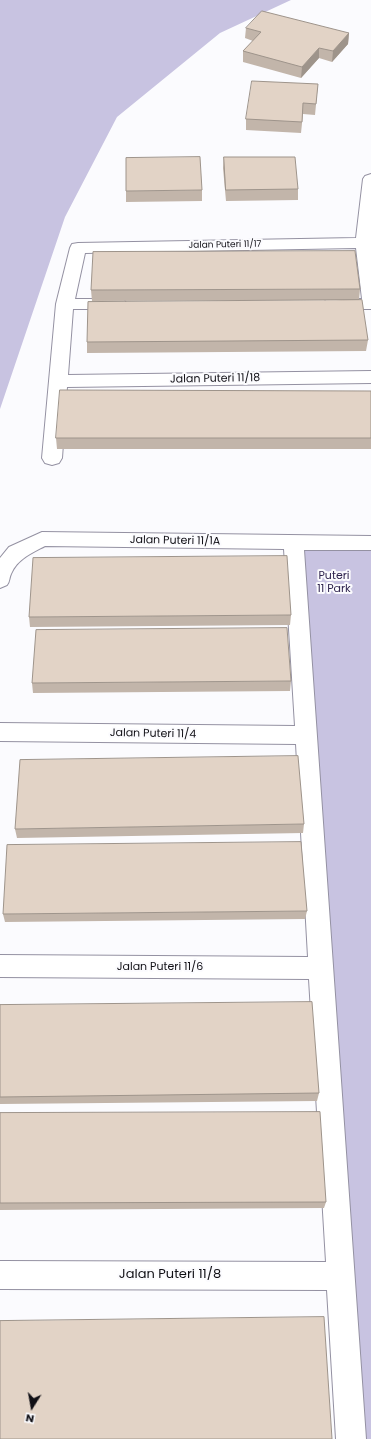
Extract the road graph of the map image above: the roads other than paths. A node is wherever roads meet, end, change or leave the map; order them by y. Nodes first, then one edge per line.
1 (371, 179) edge
2 (367, 243) edge
3 (371, 302) edge
4 (65, 304) junction
5 (135, 304) edge
6 (316, 304) edge
7 (371, 377) edge
8 (60, 381) junction
9 (52, 458) dead end
10 (294, 543) junction
11 (371, 543) edge
12 (0, 580) edge
13 (0, 732) edge
14 (306, 735) junction
15 (0, 966) edge
16 (321, 968) junction
17 (0, 1275) edge
18 (340, 1276) junction
19 (351, 1439) edge

1 - 2 street
2 - 3 street
2 - 4 street, Jalan Puteri 11/17
3 - 6 street
4 - 5 street
4 - 8 street
7 - 8 street, Jalan Puteri 11/18
8 - 9 street
10 - 11 street, Jalan Puteri 11/1A
10 - 12 street, Jalan Puteri 11/1A
10 - 14 street
13 - 14 street, Jalan Puteri 11/4
14 - 16 street
15 - 16 street, Jalan Puteri 11/6
16 - 18 street
17 - 18 street, Jalan Puteri 11/8
18 - 19 street

